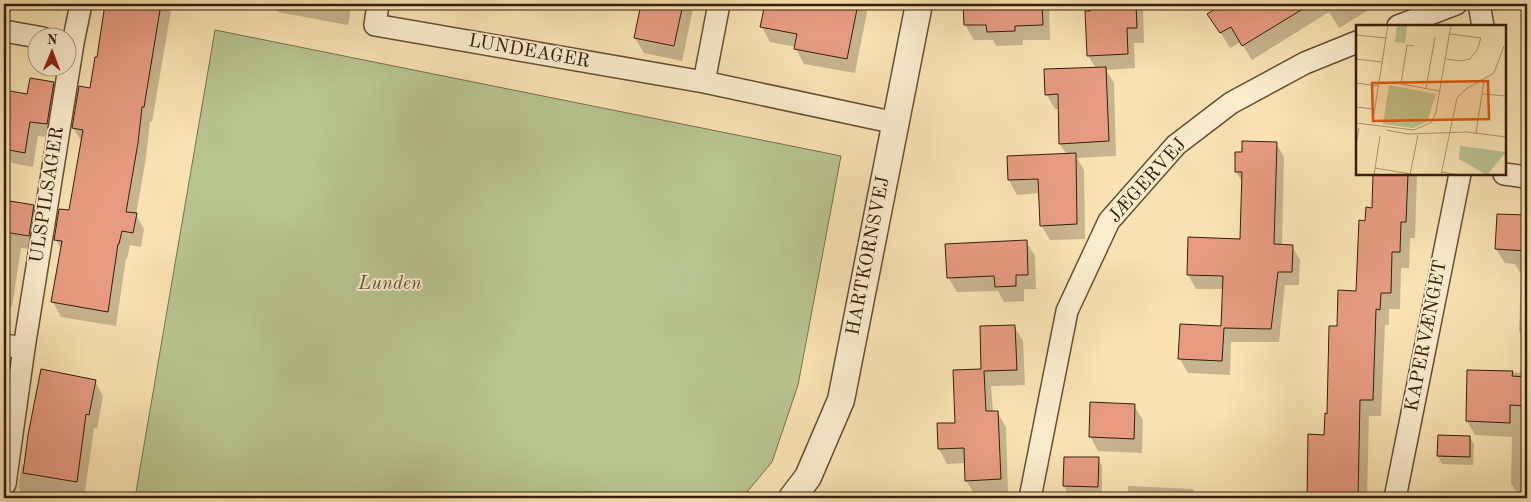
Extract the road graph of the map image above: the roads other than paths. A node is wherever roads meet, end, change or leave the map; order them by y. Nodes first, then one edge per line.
1 (81, 4) edge
2 (378, 4) edge
3 (719, 4) edge
4 (919, 4) edge
5 (1456, 4) edge
6 (1479, 4) edge
7 (1401, 25) edge
8 (1483, 25) edge
9 (74, 28) edge
10 (4, 31) edge
11 (28, 35) edge
12 (1356, 42) edge
13 (63, 78) edge
14 (704, 82) junction
15 (896, 123) junction
16 (1506, 174) edge
17 (1460, 175) edge
18 (1527, 177) edge
19 (14, 347) edge
20 (5, 484) dead end
21 (792, 498) edge
22 (1030, 498) edge
23 (1394, 498) edge

1 - 9 street, ULSPILSAGER
2 - 14 street, LUNDEAGER
3 - 14 street
4 - 15 street, HARTKORNSVEJ
5 - 7 street
6 - 8 street
10 - 11 street
12 - 22 street, JÆGERVEJ
13 - 19 street, ULSPILSAGER
14 - 15 street, LUNDEAGER
15 - 21 street, HARTKORNSVEJ
16 - 18 street
17 - 23 street, KAPERVÆNGET
19 - 20 street, ULSPILSAGER

